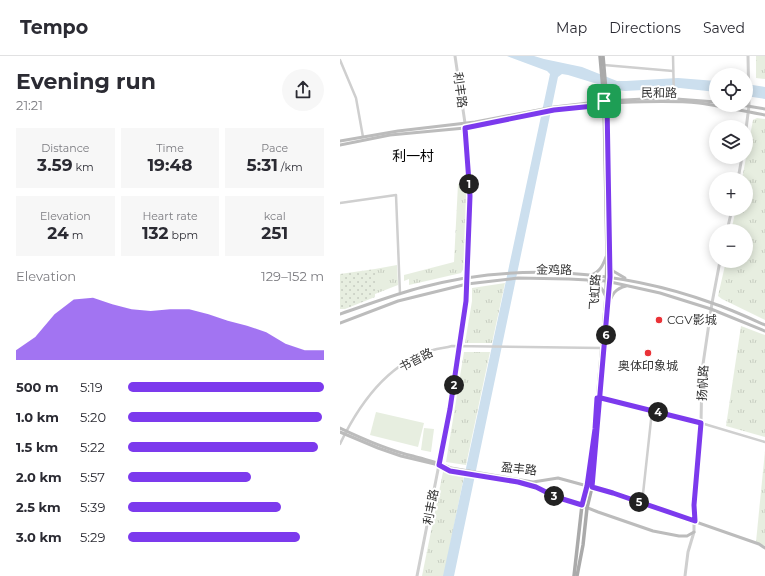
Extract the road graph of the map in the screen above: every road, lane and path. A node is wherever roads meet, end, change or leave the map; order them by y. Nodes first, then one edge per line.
1 (455, 56) edge
2 (600, 56) edge
3 (603, 56) edge
4 (673, 56) edge
5 (748, 56) edge
6 (340, 60) edge
7 (604, 65) junction
8 (748, 68) edge
9 (674, 72) junction
10 (603, 74) junction
11 (674, 99) junction
12 (709, 102) edge
13 (605, 103) junction
14 (709, 105) edge
15 (753, 107) edge
16 (765, 109) edge
17 (748, 112) joint
18 (765, 115) edge
19 (747, 120) edge
20 (464, 123) junction
21 (465, 128) junction
22 (363, 137) junction
23 (340, 141) edge
24 (340, 145) edge
25 (340, 203) edge
26 (607, 255) junction
27 (610, 265) junction
28 (719, 268) edge
29 (586, 275) junction
30 (467, 278) junction
31 (582, 280) junction
32 (608, 280) junction
33 (631, 281) junction
34 (467, 284) junction
35 (628, 286) junction
36 (400, 294) junction
37 (606, 297) junction
38 (712, 302) junction
39 (608, 308) junction
40 (711, 309) junction
41 (340, 314) edge
42 (340, 323) edge
43 (765, 325) edge
44 (765, 331) edge
45 (459, 347) junction
46 (601, 348) junction
47 (599, 398) junction
48 (652, 411) junction
49 (701, 423) junction
50 (340, 428) edge
51 (340, 432) edge
52 (345, 433) junction
53 (765, 442) edge
54 (340, 444) edge
55 (439, 464) junction
56 (587, 486) junction
57 (592, 487) junction
58 (642, 503) junction
59 (582, 505) junction
60 (587, 508) junction
61 (695, 521) junction
62 (694, 532) junction
63 (765, 548) edge
64 (417, 576) edge
65 (574, 576) edge
66 (577, 576) edge
67 (685, 576) edge

1 - 20 street, 利丰路
2 - 10 main road, 飞虹路
3 - 7 main road, 飞虹路
4 - 9 street
5 - 8 street
6 - 22 street
7 - 9 street
7 - 10 main road, 飞虹路
9 - 11 street
10 - 13 main road, 飞虹路
11 - 12 main road, 民和路
11 - 13 main road, 民和路
13 - 14 main road, 民和路
13 - 20 main road, 民和路
13 - 21 main road, 民和路
13 - 26 main road, 飞虹路
13 - 27 main road, 飞虹路
15 - 16 main road
17 - 18 main road, 民和路
17 - 19 street
20 - 21 street, 利丰路
20 - 22 main road, 民和路
21 - 24 main road, 民和路
21 - 30 street, 利丰路
22 - 23 main road, 民和路
25 - 36 street
26 - 29 main road
26 - 32 main road, 飞虹路
27 - 32 main road, 飞虹路
27 - 33 main road
28 - 38 street, 扬帆路
29 - 30 main road, 金鸡路
29 - 32 main road, 金鸡路
30 - 34 street, 利丰路
30 - 36 main road, 金鸡路
31 - 32 main road, 金鸡路
31 - 34 main road, 金鸡路
31 - 37 main road
32 - 33 main road, 金鸡路
32 - 35 main road, 金鸡路
32 - 37 main road, 飞虹路
32 - 39 main road, 飞虹路
33 - 38 main road, 金鸡路
34 - 42 main road, 金鸡路
34 - 45 street, 利丰路
35 - 39 main road
35 - 40 main road, 金鸡路
36 - 41 main road, 金鸡路
37 - 46 main road, 飞虹路
38 - 40 street, 扬帆路
38 - 43 main road, 金鸡路
39 - 47 main road, 飞虹路
40 - 44 main road, 金鸡路
40 - 49 street, 扬帆路
45 - 46 street, 书音路
45 - 52 street, 书音路
45 - 55 street, 利丰路
46 - 47 main road, 飞虹路
47 - 48 street
47 - 56 main road, 飞虹路
47 - 57 main road, 飞虹路
48 - 49 street
48 - 58 street
49 - 53 street
49 - 61 street, 扬帆路
50 - 52 main road, 盈丰路
51 - 52 main road, 盈丰路
52 - 54 street, 书音路
52 - 55 main road, 盈丰路
55 - 56 main road, 盈丰路
55 - 59 main road, 盈丰路
55 - 64 street, 利丰路
56 - 57 main road, 盈丰路
56 - 59 main road, 飞虹路
57 - 58 main road, 盈丰路
57 - 60 main road, 飞虹路
58 - 61 main road, 盈丰路
59 - 60 main road, 盈丰路
59 - 65 main road, 飞虹路
60 - 62 main road, 盈丰路
60 - 66 main road, 飞虹路
61 - 62 street, 扬帆路
61 - 63 main road, 盈丰路
62 - 67 street, 扬帆路

